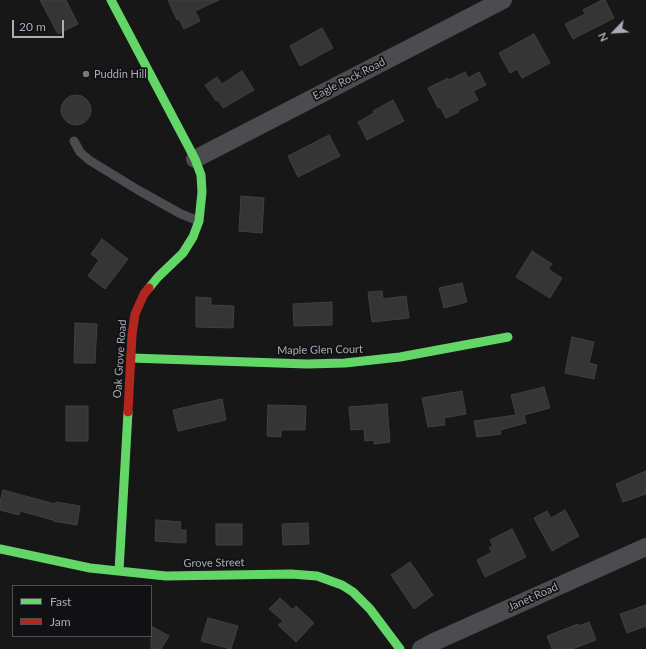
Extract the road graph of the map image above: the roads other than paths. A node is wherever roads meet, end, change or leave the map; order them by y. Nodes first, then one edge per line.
1 (111, 0) edge
2 (503, 0) edge
3 (74, 141) dead end
4 (195, 159) junction
5 (199, 220) junction
6 (508, 338) dead end
7 (131, 358) junction
8 (646, 547) edge
9 (0, 549) edge
10 (119, 571) junction
11 (400, 649) edge
12 (421, 649) edge

1 - 4 street, Oak Grove Road
2 - 4 street, Eagle Rock Road
3 - 5 lane
4 - 5 street, Oak Grove Road
5 - 7 street, Oak Grove Road
6 - 7 street, Maple Glen Court
7 - 10 street, Oak Grove Road
8 - 12 street, Janet Road
9 - 10 street, Grove Street
10 - 11 street, Grove Street

